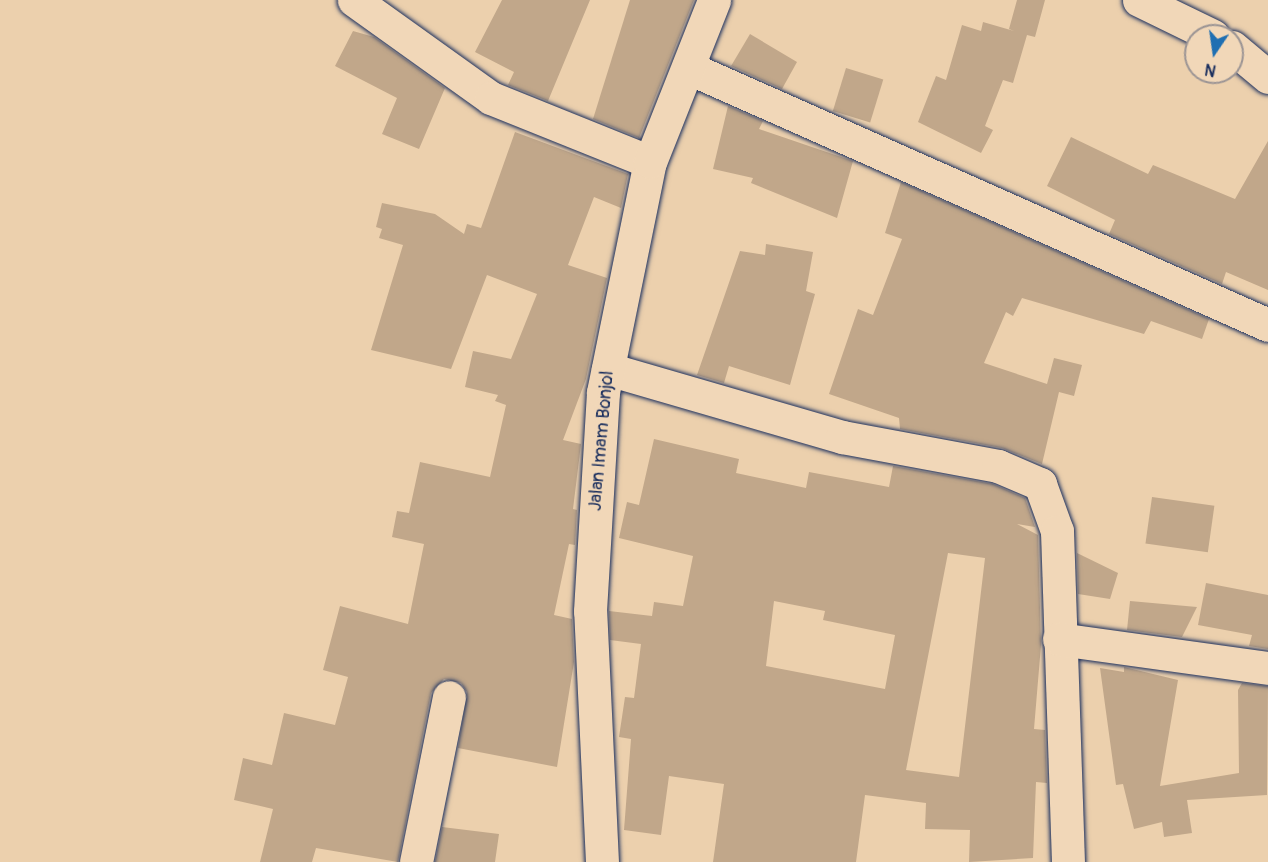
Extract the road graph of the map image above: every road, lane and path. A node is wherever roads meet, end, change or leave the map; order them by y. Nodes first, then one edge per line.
1 (354, 0) edge
2 (714, 0) edge
3 (1139, 0) edge
4 (1188, 24) edge
5 (1244, 57) edge
6 (689, 68) junction
7 (1268, 77) edge
8 (650, 162) junction
9 (1268, 325) edge
10 (608, 369) junction
11 (1059, 639) junction
12 (1268, 668) edge
13 (449, 697) dead end
14 (416, 862) edge
15 (602, 862) edge
16 (1068, 862) edge

1 - 8 street
2 - 6 street, Jalan Imam Bonjol
3 - 4 street
5 - 7 street
6 - 8 street, Jalan Imam Bonjol
6 - 9 street
8 - 10 street, Jalan Imam Bonjol
10 - 11 street
10 - 15 street, Jalan Imam Bonjol
11 - 12 street
11 - 16 street
13 - 14 street

